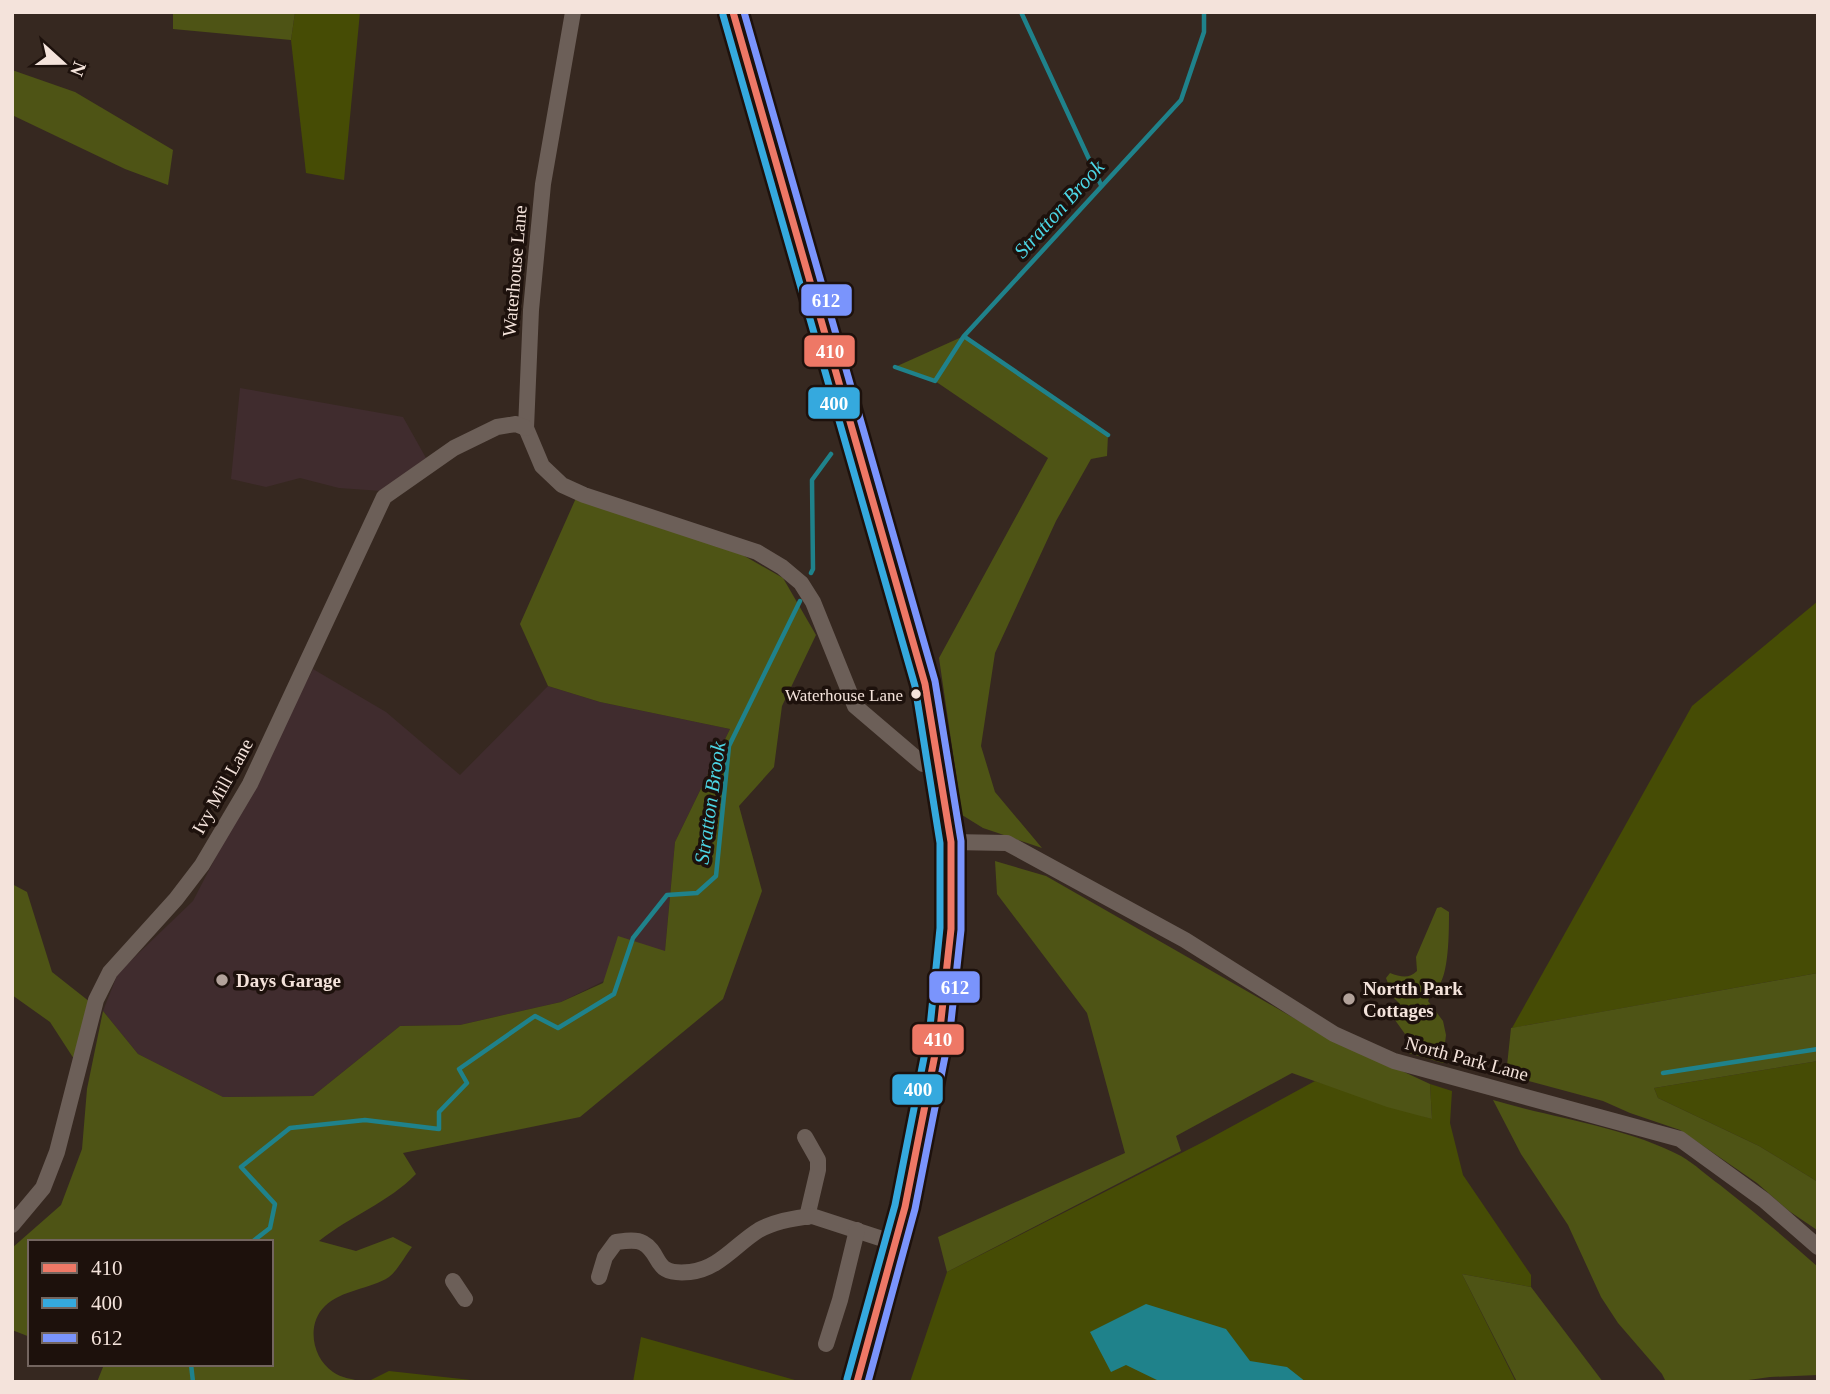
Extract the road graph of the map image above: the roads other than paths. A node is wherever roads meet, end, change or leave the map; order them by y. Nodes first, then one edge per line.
1 (573, 12) edge
2 (733, 12) edge
3 (526, 429) junction
4 (939, 762) junction
5 (951, 842) junction
6 (804, 1137) dead end
7 (807, 1217) junction
8 (12, 1225) edge
9 (857, 1230) junction
10 (895, 1243) junction
11 (1818, 1247) edge
12 (599, 1276) dead end
13 (453, 1281) dead end
14 (466, 1299) dead end
15 (826, 1344) dead end
16 (857, 1382) edge

1 - 3 street, Waterhouse Lane
2 - 4 main road
3 - 4 street, Waterhouse Lane
3 - 8 street, Ivy Mill Lane
4 - 5 main road
5 - 10 main road
5 - 11 street, North Park Lane
6 - 7 street
7 - 9 street
7 - 12 street
9 - 10 street
9 - 15 street
10 - 16 main road
13 - 14 street

